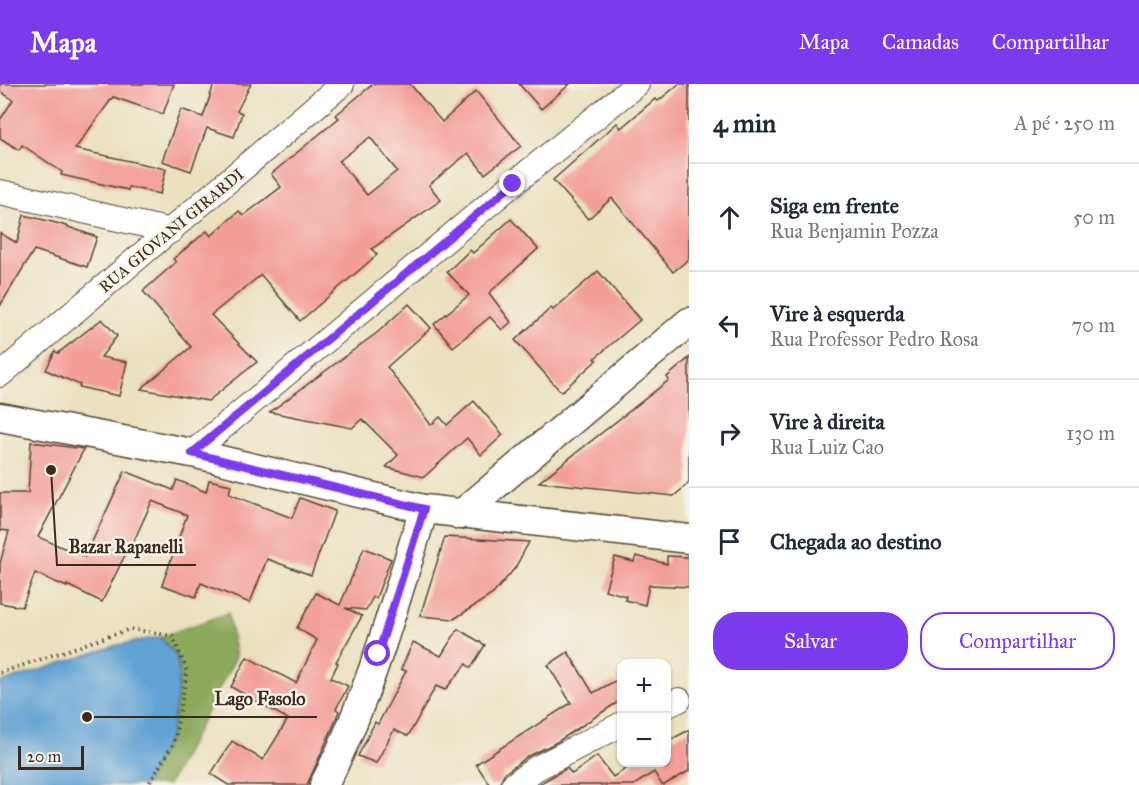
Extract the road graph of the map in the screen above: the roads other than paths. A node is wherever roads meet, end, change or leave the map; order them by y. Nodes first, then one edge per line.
1 (342, 84) edge
2 (633, 85) edge
3 (0, 192) edge
4 (171, 231) junction
5 (689, 322) edge
6 (0, 375) edge
7 (0, 417) edge
8 (192, 453) junction
9 (424, 509) junction
10 (460, 515) junction
11 (689, 539) edge
12 (617, 726) edge
13 (324, 785) edge
14 (513, 785) edge

1 - 4 street, RUA GIOVANI GIRARDI
2 - 8 street
3 - 4 street
4 - 6 street, RUA GIOVANI GIRARDI
5 - 10 street
7 - 8 street
8 - 9 street
9 - 10 street
9 - 13 street
10 - 11 street
12 - 14 street

